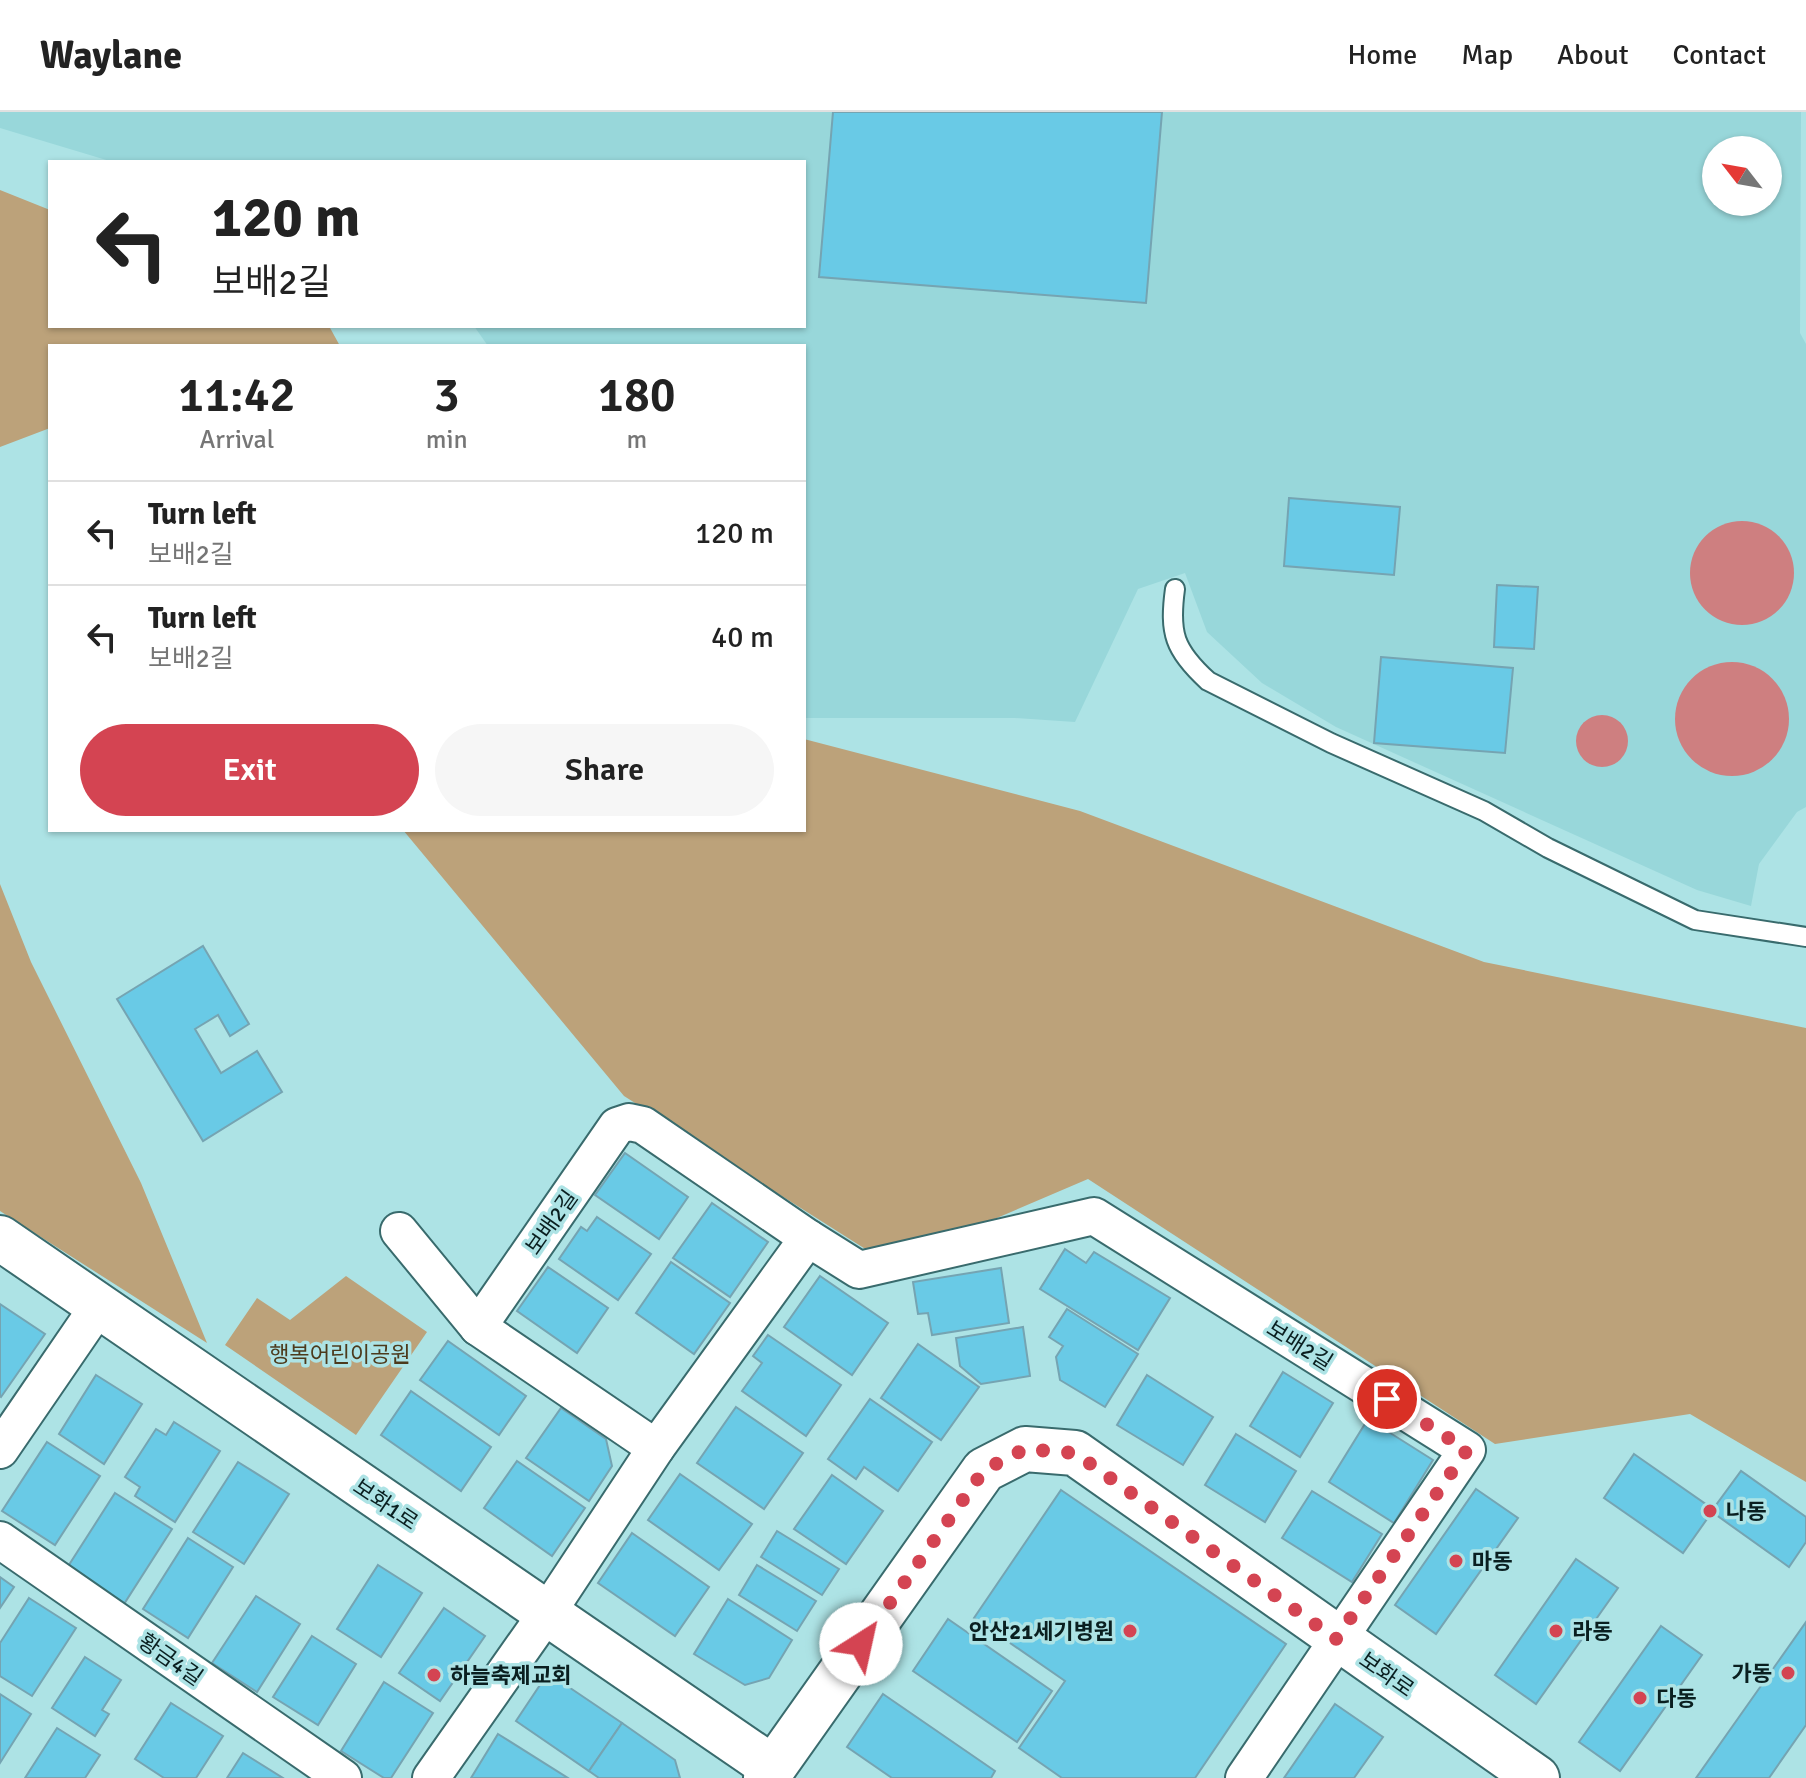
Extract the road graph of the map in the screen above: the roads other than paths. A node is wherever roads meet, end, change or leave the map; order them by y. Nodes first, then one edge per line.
1 (1175, 589) dead end
2 (1806, 937) edge
3 (399, 1231) dead end
4 (0, 1238) edge
5 (808, 1238) junction
6 (98, 1307) junction
7 (478, 1327) junction
8 (656, 1448) junction
9 (0, 1450) edge
10 (0, 1540) edge
11 (547, 1613) junction
12 (1336, 1639) junction
13 (776, 1775) edge
14 (343, 1778) edge
15 (431, 1778) edge
16 (1244, 1778) edge
17 (1537, 1778) edge

1 - 2 lane
3 - 7 street
4 - 6 street, 보화1로
5 - 7 street, 보배2길
5 - 8 street
5 - 12 street, 보배2길
6 - 9 street
6 - 11 street, 보화1로
7 - 8 street
8 - 11 street
10 - 14 street, 황금4길
11 - 13 street, 보화1로
11 - 15 street
12 - 13 street, 보화로
12 - 16 street, 보배2길
12 - 17 street, 보화로

